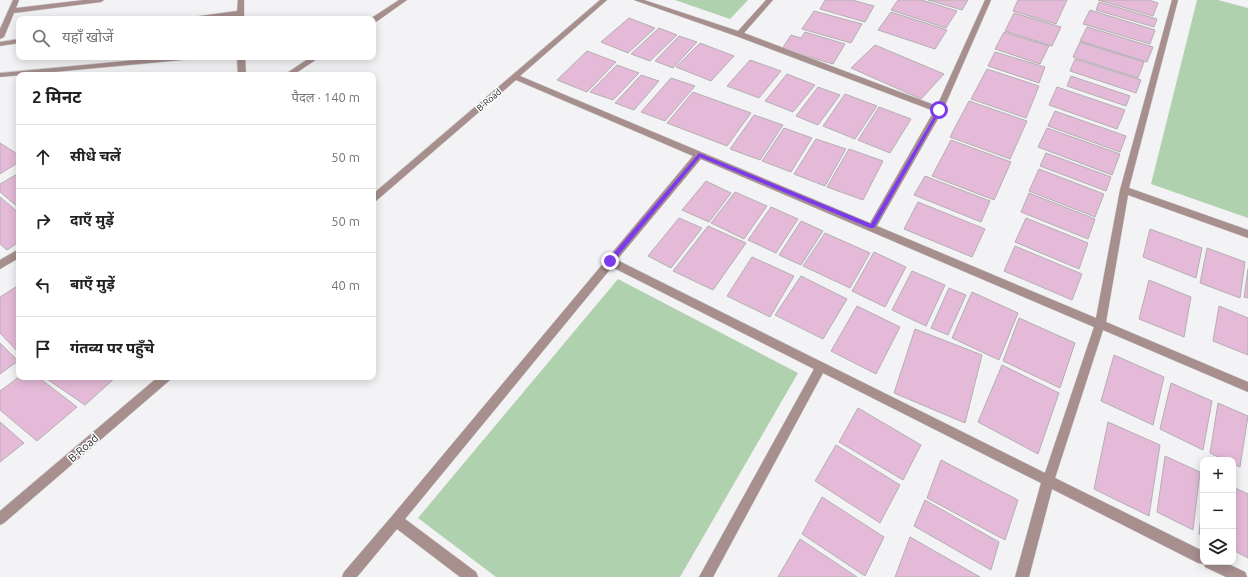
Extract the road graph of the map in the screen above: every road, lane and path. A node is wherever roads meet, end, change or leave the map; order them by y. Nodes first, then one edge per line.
1 (16, 0) edge
2 (101, 0) edge
3 (241, 0) edge
4 (404, 0) edge
5 (604, 0) edge
6 (637, 0) edge
7 (770, 0) edge
8 (988, 0) edge
9 (1175, 0) edge
10 (11, 11) junction
11 (241, 16) edge
12 (376, 18) edge
13 (739, 34) junction
14 (0, 37) edge
15 (16, 41) edge
16 (0, 44) edge
17 (161, 60) edge
18 (241, 60) edge
19 (311, 60) edge
20 (32, 72) edge
21 (242, 72) edge
22 (293, 72) edge
23 (16, 74) edge
24 (0, 75) edge
25 (515, 77) junction
26 (939, 110) junction
27 (699, 155) junction
28 (377, 190) edge
29 (1124, 190) junction
30 (872, 227) junction
31 (1248, 234) edge
32 (16, 255) edge
33 (610, 261) junction
34 (0, 265) edge
35 (1100, 324) junction
36 (821, 367) junction
37 (162, 380) edge
38 (1248, 387) edge
39 (1048, 480) junction
40 (0, 519) edge
41 (396, 520) junction
42 (1200, 556) edge
43 (1216, 565) edge
44 (349, 577) edge
45 (471, 577) edge
46 (706, 577) edge
47 (1022, 577) edge
48 (1240, 577) edge

1 - 10 street
2 - 10 street
3 - 11 street
4 - 12 street
5 - 25 street, B-Road
6 - 13 street
7 - 13 street
8 - 26 street
9 - 29 street
10 - 14 street
13 - 26 street
15 - 16 street
17 - 20 street
18 - 21 street
19 - 22 street
23 - 24 street
25 - 27 street
25 - 28 street, B-Road
26 - 30 street
27 - 30 street
27 - 33 street
29 - 31 street
29 - 35 street
30 - 35 street
32 - 34 street
33 - 36 street
33 - 41 street
35 - 38 street
35 - 39 street
36 - 39 street
36 - 46 street
37 - 40 street, B-Road
39 - 42 street
39 - 47 street
41 - 44 street
41 - 45 street
43 - 48 street

